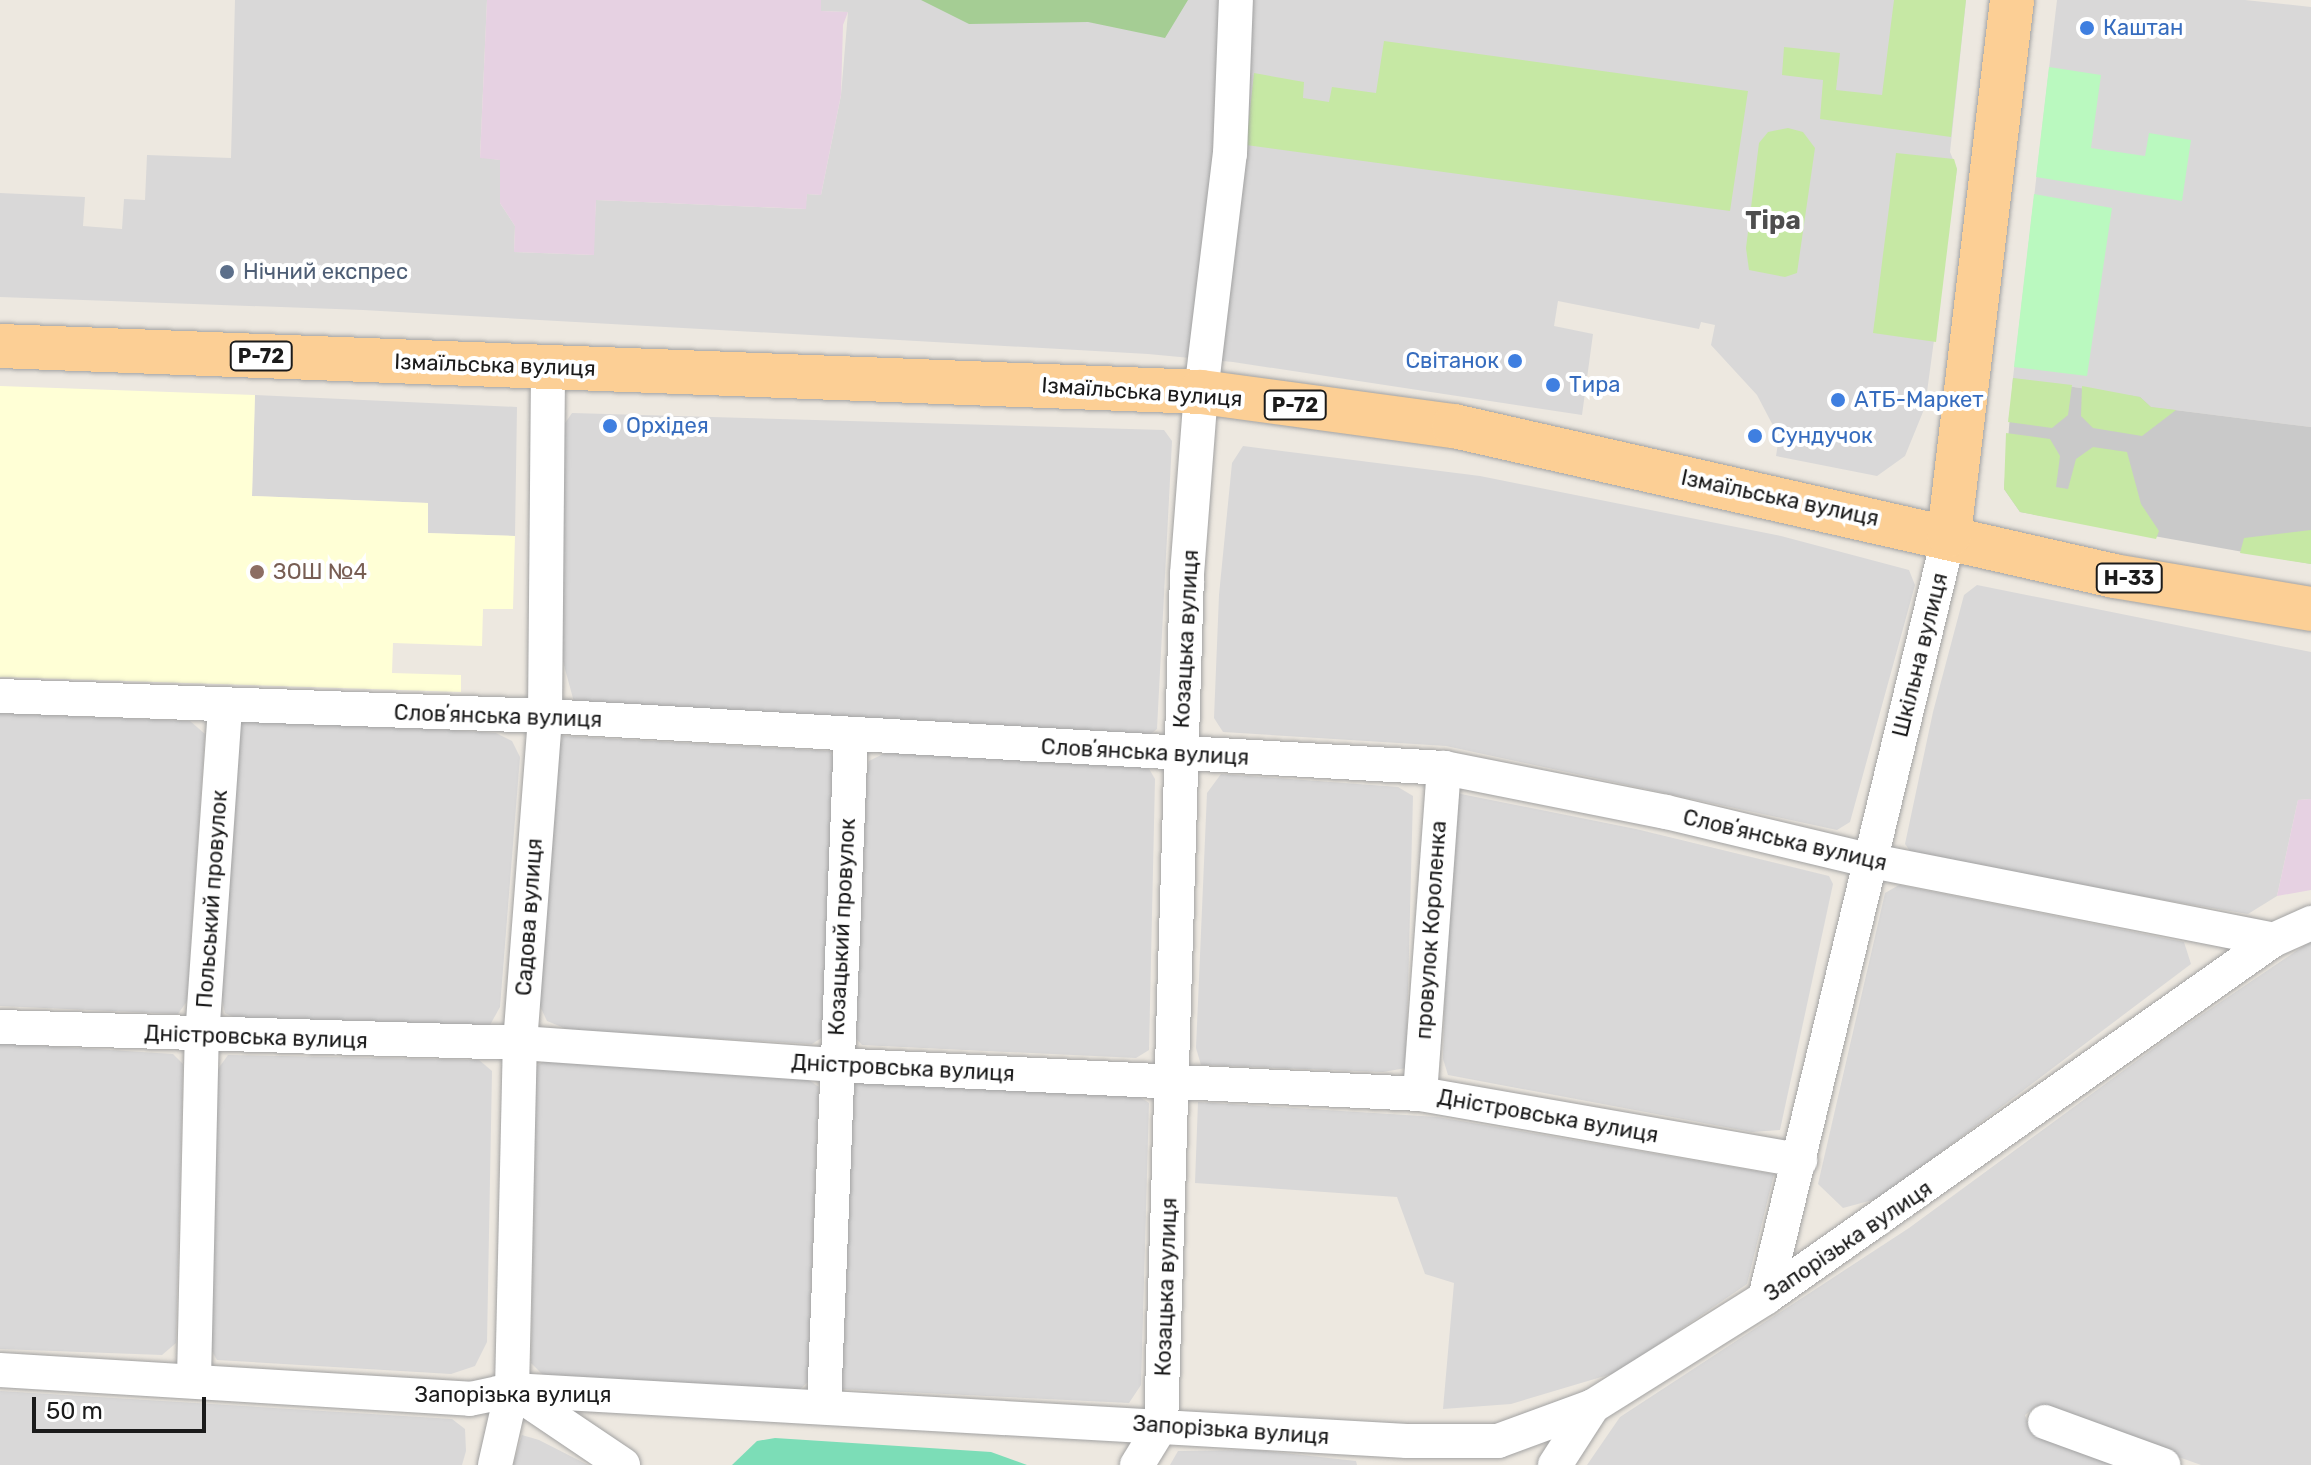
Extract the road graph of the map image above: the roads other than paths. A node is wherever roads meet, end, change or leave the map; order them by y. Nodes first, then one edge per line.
1 (1236, 0) edge
2 (2012, 0) edge
3 (0, 346) edge
4 (548, 368) junction
5 (1201, 392) junction
6 (1949, 535) junction
7 (2311, 609) edge
8 (0, 696) edge
9 (225, 707) junction
10 (545, 716) junction
11 (851, 736) junction
12 (1180, 754) junction
13 (1444, 768) junction
14 (1867, 860) junction
15 (2311, 923) edge
16 (2273, 940) junction
17 (0, 1027) edge
18 (202, 1037) junction
19 (520, 1043) junction
20 (834, 1065) junction
21 (1174, 1083) junction
22 (1420, 1094) junction
23 (1800, 1160) junction
24 (1765, 1298) junction
25 (0, 1370) edge
26 (194, 1379) junction
27 (512, 1390) junction
28 (824, 1405) junction
29 (1593, 1406) junction
30 (2045, 1422) dead end
31 (1161, 1426) junction
32 (1498, 1441) junction
33 (1400, 1453) edge
34 (495, 1465) edge
35 (623, 1465) edge
36 (1137, 1465) edge
37 (1533, 1465) edge
38 (1555, 1465) edge
39 (2163, 1465) edge

1 - 5 street, Козацька вулиця
2 - 6 main road, Шкільна вулиця
3 - 4 main road, Ізмаїльська вулиця / Р-72
4 - 5 main road, Ізмаїльська вулиця / Р-72
4 - 10 street, Садова вулиця
5 - 6 main road, Ізмаїльська вулиця / Р-72
5 - 12 street, Козацька вулиця
6 - 7 main road, Ізмаїльська вулиця / Н-33
6 - 14 street, Шкільна вулиця
8 - 9 street, Словʼянська вулиця
9 - 10 street, Словʼянська вулиця
9 - 18 street, Польський провулок
10 - 11 street, Словʼянська вулиця
10 - 19 street, Садова вулиця
11 - 12 street, Словʼянська вулиця
11 - 20 street, Козацький провулок
12 - 13 street, Словʼянська вулиця
12 - 21 street, Козацька вулиця
13 - 14 street, Словʼянська вулиця
13 - 22 street, провулок Короленка
14 - 16 street, Словʼянська вулиця
14 - 23 street, Шкільна вулиця
15 - 16 street, Запорізька вулиця
16 - 24 street, Запорізька вулиця
17 - 18 street, Дністровська вулиця
18 - 19 street, Дністровська вулиця
18 - 26 street, Польський провулок
19 - 20 street, Дністровська вулиця
19 - 27 street, Садова вулиця
20 - 21 street, Дністровська вулиця
20 - 28 street, Козацький провулок
21 - 22 street, Дністровська вулиця
21 - 31 street, Козацька вулиця
22 - 23 street, Дністровська вулиця
23 - 24 street, Шкільна вулиця
24 - 29 street, Запорізька вулиця
25 - 26 street, Запорізька вулиця
26 - 27 street, Запорізька вулиця
27 - 28 street, Запорізька вулиця
27 - 34 street, Садова вулиця
27 - 35 street
28 - 31 street, Запорізька вулиця
29 - 32 street, Запорізька вулиця
29 - 38 street
30 - 39 street
31 - 33 street, Запорізька вулиця
31 - 36 street, Козацька вулиця
32 - 33 street, Запорізька вулиця
32 - 37 street

